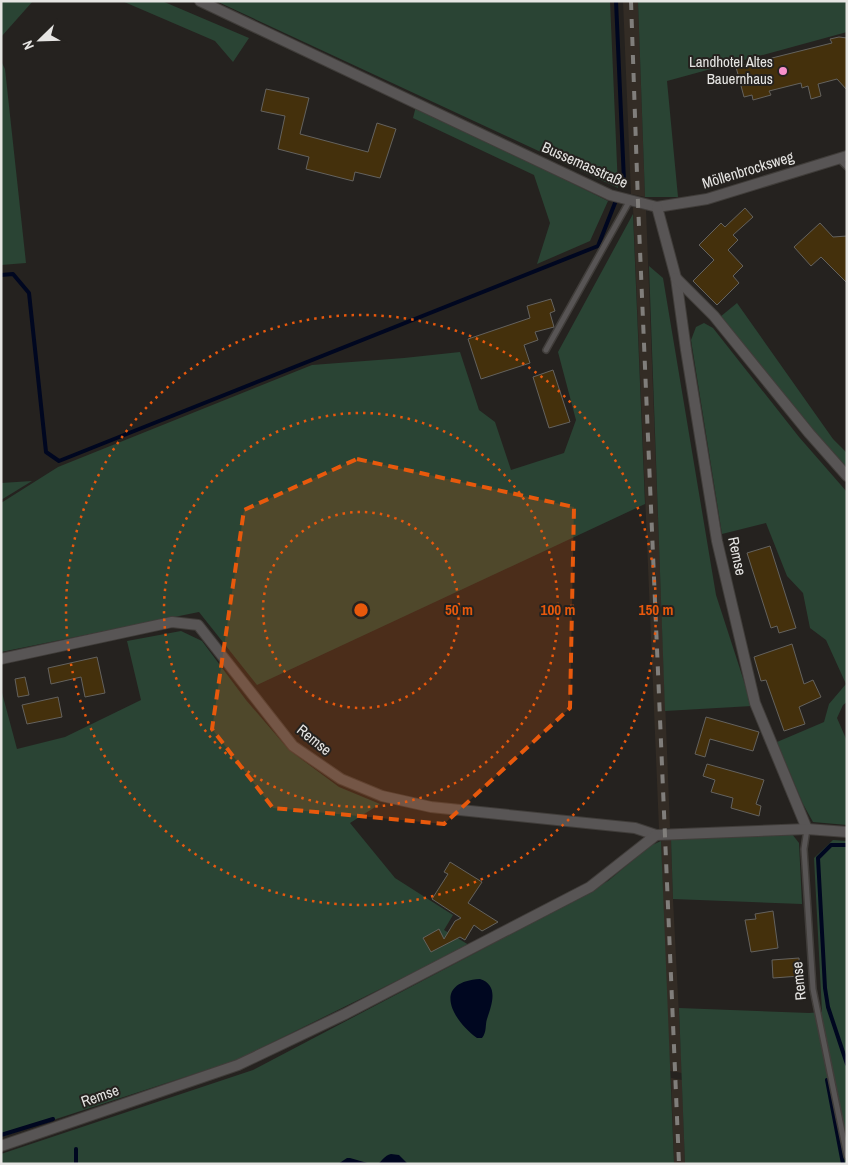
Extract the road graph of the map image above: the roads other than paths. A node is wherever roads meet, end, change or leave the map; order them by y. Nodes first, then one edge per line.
1 (200, 1) edge
2 (843, 157) edge
3 (847, 167) edge
4 (630, 200) junction
5 (657, 207) junction
6 (676, 278) junction
7 (546, 350) dead end
8 (847, 476) edge
9 (1, 658) edge
10 (807, 829) junction
11 (847, 832) edge
12 (656, 835) junction
13 (1, 1146) edge
14 (847, 1156) edge

1 - 4 street, Bussemasstraße
2 - 3 lane
2 - 5 street, Möllenbrocksweg
4 - 5 street, Bussemasstraße
4 - 7 lane
5 - 6 street
6 - 8 street
6 - 10 street, Remse
9 - 12 street, Remse
10 - 11 street, Remse
10 - 12 street, Remse
10 - 14 lane, Remse
12 - 13 street, Remse

